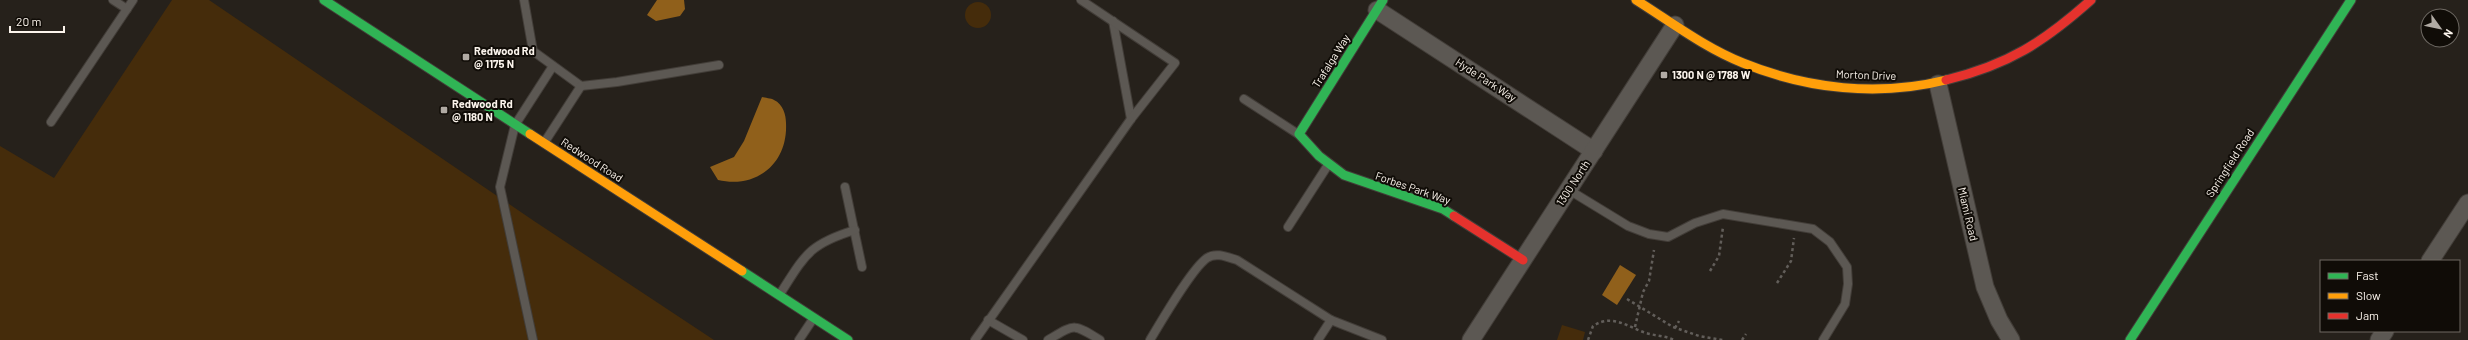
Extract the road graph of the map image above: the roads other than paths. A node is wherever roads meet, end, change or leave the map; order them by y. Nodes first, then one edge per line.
1 (113, 0) edge
2 (133, 0) edge
3 (324, 0) edge
4 (524, 0) edge
5 (1081, 0) edge
6 (1636, 0) edge
7 (2091, 0) edge
8 (2351, 0) edge
9 (1380, 3) edge
10 (127, 9) junction
11 (1113, 22) junction
12 (1675, 26) junction
13 (719, 65) dead end
14 (553, 66) junction
15 (1938, 84) junction
16 (581, 86) junction
17 (1244, 99) dead end
18 (1131, 119) junction
19 (51, 122) dead end
20 (515, 125) junction
21 (1299, 134) junction
22 (544, 143) junction
23 (1594, 151) junction
24 (1328, 164) junction
25 (845, 188) dead end
26 (1569, 190) junction
27 (2468, 203) edge
28 (1288, 227) dead end
29 (855, 230) junction
30 (1523, 260) junction
31 (2431, 260) edge
32 (862, 267) dead end
33 (779, 295) junction
34 (814, 317) junction
35 (988, 320) junction
36 (1331, 320) junction
37 (2006, 339) edge
38 (533, 340) edge
39 (800, 340) edge
40 (848, 340) edge
41 (975, 340) edge
42 (1023, 340) edge
43 (1048, 340) edge
44 (1100, 340) edge
45 (1150, 340) edge
46 (1318, 340) edge
47 (1382, 340) edge
48 (1471, 340) edge
49 (1822, 340) edge
50 (2130, 340) edge

1 - 10 lane
2 - 10 lane
3 - 20 street, Redwood Road
4 - 14 lane
5 - 11 lane
6 - 12 street, Morton Drive
7 - 15 street, Morton Drive
8 - 50 street, Springfield Road
9 - 21 street, Trafalga Way
9 - 23 street, Hyde Park Way
10 - 19 lane
11 - 18 lane
11 - 18 lane
12 - 15 street, Morton Drive
12 - 23 street, 1300 North
13 - 16 lane
14 - 16 lane
14 - 20 lane
15 - 37 street, Miami Road
16 - 22 lane
17 - 21 lane
18 - 35 lane
20 - 22 street, Redwood Road
20 - 38 lane
21 - 24 street, Forbes Park Way
22 - 33 street, Redwood Road
23 - 26 street, 1300 North
24 - 28 lane
24 - 30 street, Forbes Park Way
25 - 29 lane
26 - 30 street, 1300 North
26 - 49 lane
27 - 31 street
29 - 32 lane
29 - 33 lane
30 - 48 street, 1300 North
33 - 34 street, Redwood Road
34 - 39 lane
34 - 40 street, Redwood Road
35 - 41 lane
35 - 42 lane
36 - 45 lane
36 - 46 lane
36 - 47 lane
43 - 44 lane

